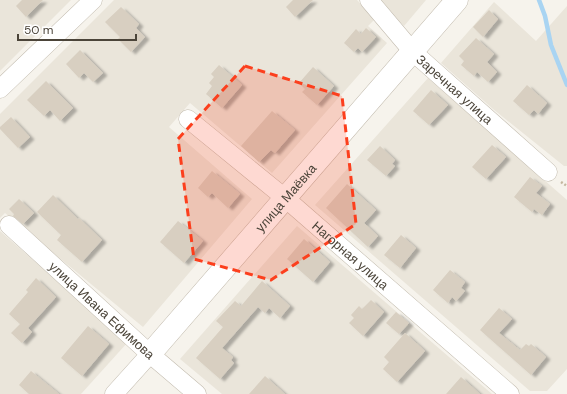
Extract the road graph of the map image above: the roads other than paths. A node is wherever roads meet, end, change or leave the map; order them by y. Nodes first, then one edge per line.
1 (93, 0) edge
2 (369, 0) edge
3 (457, 0) edge
4 (413, 52) junction
5 (0, 89) edge
6 (188, 119) dead end
7 (548, 172) dead end
8 (285, 198) junction
9 (9, 225) dead end
10 (150, 354) junction
11 (114, 394) edge
12 (197, 394) edge
13 (510, 394) edge

1 - 5 street
2 - 4 street, Заречная улица
3 - 4 street, улица Маёвка
4 - 7 street, Заречная улица
4 - 8 street, улица Маёвка
6 - 8 street, Нагорная улица
8 - 10 street, улица Маёвка
8 - 13 street, Нагорная улица
9 - 10 street, улица Ивана Ефимова
10 - 11 street, улица Маёвка
10 - 12 street, улица Ивана Ефимова

